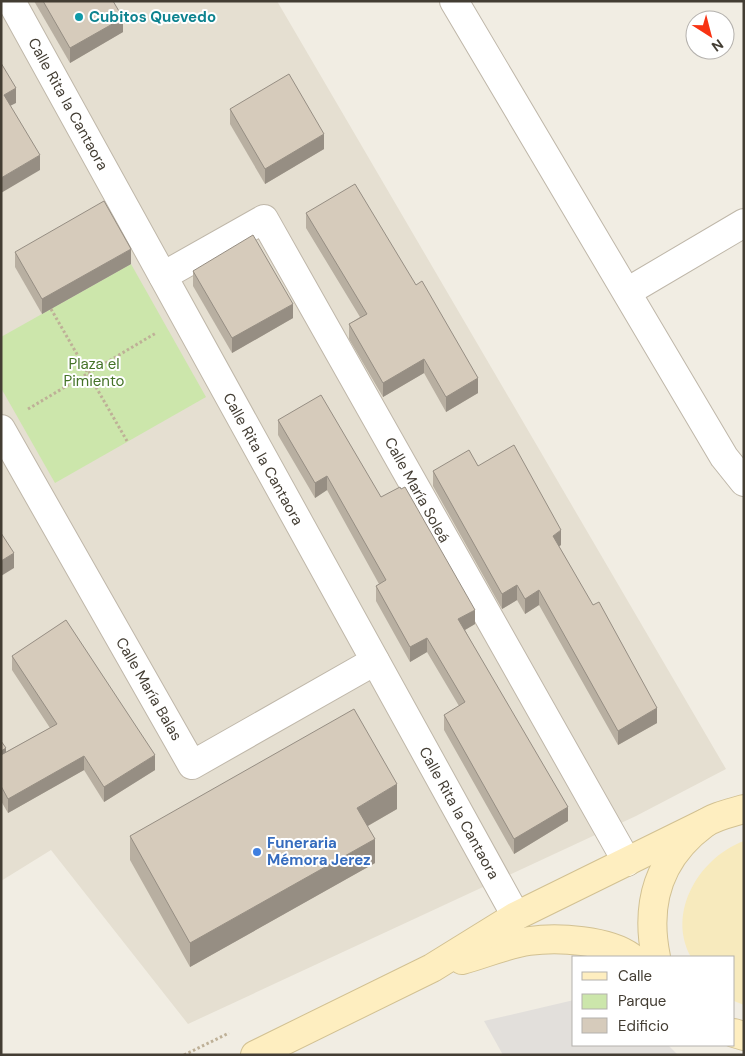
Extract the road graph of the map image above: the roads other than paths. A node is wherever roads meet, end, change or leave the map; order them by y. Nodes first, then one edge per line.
1 (11, 1) edge
2 (454, 1) edge
3 (744, 223) edge
4 (163, 276) junction
5 (627, 292) junction
6 (1, 429) edge
7 (744, 482) edge
8 (375, 661) junction
9 (744, 809) edge
10 (705, 823) junction
11 (626, 862) junction
12 (516, 916) junction
13 (630, 956) edge
14 (656, 956) edge
15 (432, 968) junction
16 (255, 1055) edge

1 - 4 street, Calle Rita la Cantaora
2 - 5 street
3 - 5 street
4 - 8 street, Calle Rita la Cantaora
4 - 11 street, Calle María Soleá
5 - 7 street
6 - 8 street, Calle María Balas
8 - 12 street, Calle Rita la Cantaora
9 - 10 street
10 - 11 street
10 - 14 street
11 - 12 street
12 - 15 street
13 - 15 street
15 - 16 street

